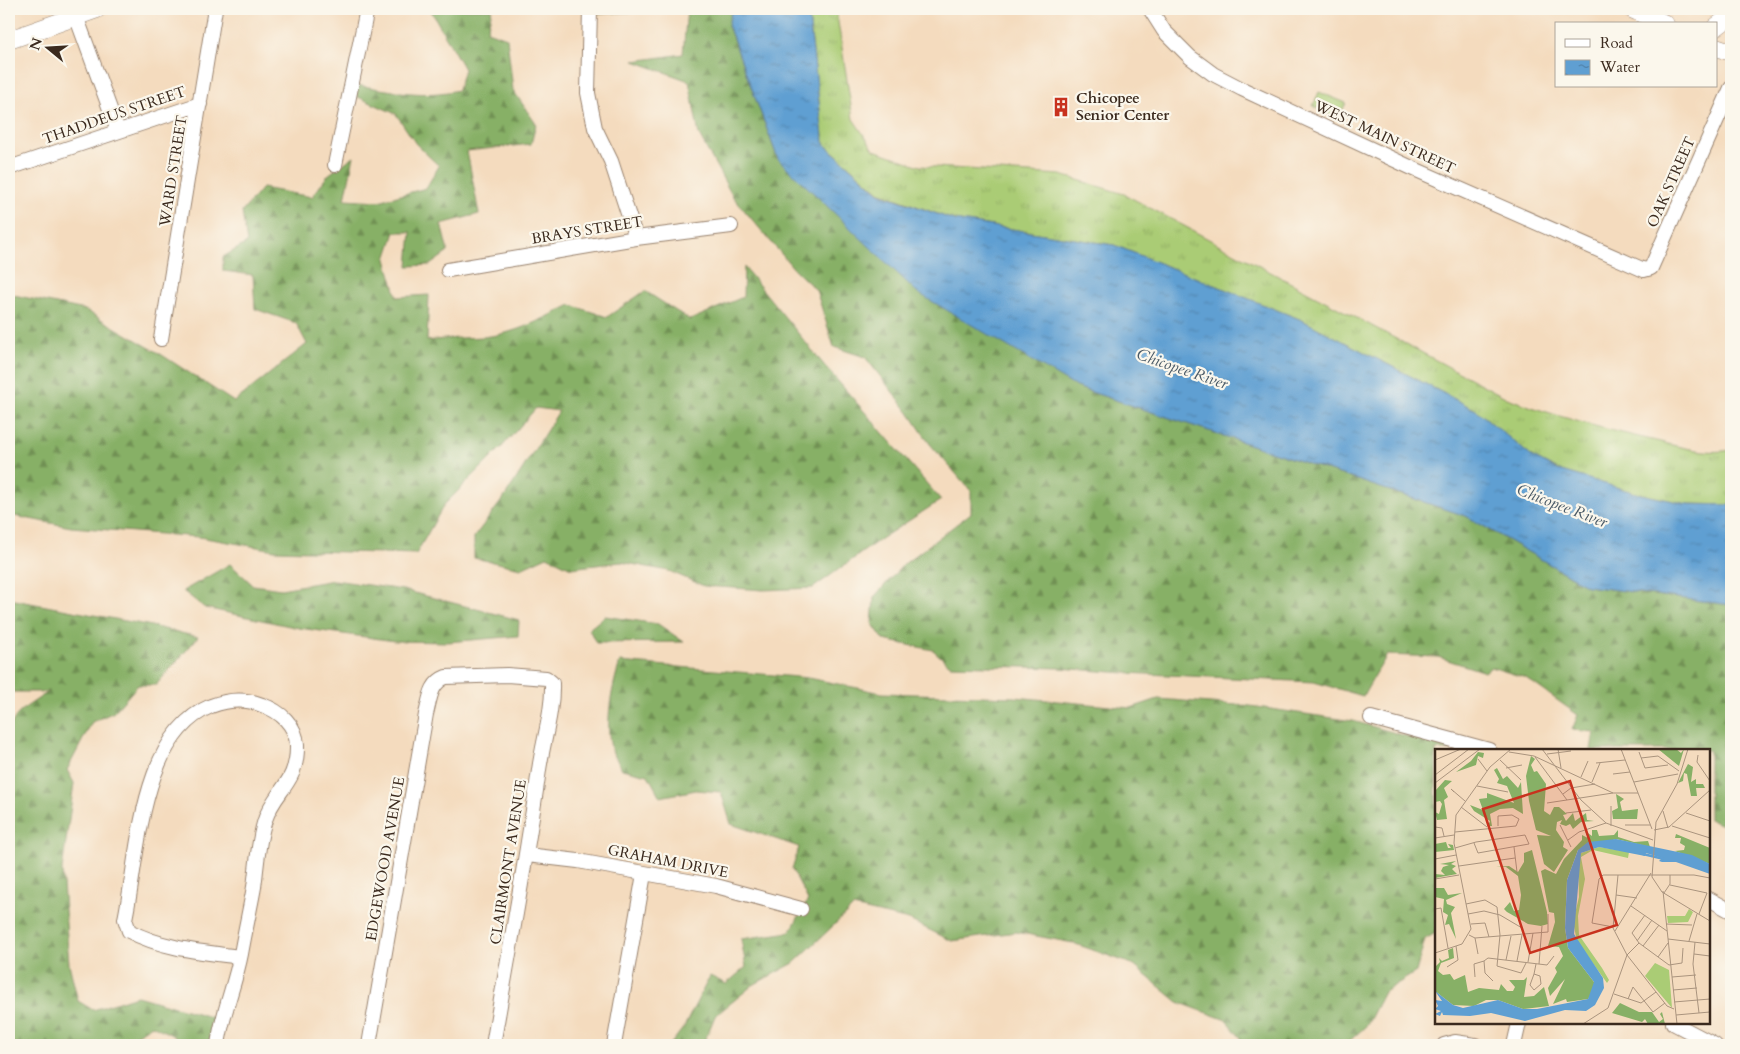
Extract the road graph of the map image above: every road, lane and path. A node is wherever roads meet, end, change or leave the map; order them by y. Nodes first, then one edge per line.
1 (97, 9) edge
2 (216, 9) edge
3 (367, 9) edge
4 (590, 9) edge
5 (1150, 9) edge
6 (1632, 9) edge
7 (1731, 9) edge
8 (76, 13) edge
9 (1661, 22) edge
10 (1718, 26) edge
11 (9, 40) edge
12 (1718, 48) edge
13 (1731, 52) edge
14 (1731, 88) edge
15 (200, 104) junction
16 (118, 131) junction
17 (336, 165) dead end
18 (9, 168) edge
19 (731, 226) dead end
20 (636, 238) junction
21 (1628, 264) joint
22 (448, 270) dead end
23 (161, 339) dead end
24 (438, 680) joint
25 (1371, 718) dead end
26 (1485, 749) edge
27 (527, 855) junction
28 (644, 874) junction
29 (1710, 900) edge
30 (801, 909) dead end
31 (1731, 911) edge
32 (240, 957) junction
33 (1519, 1024) edge
34 (1676, 1024) edge
35 (218, 1045) edge
36 (369, 1045) edge
37 (494, 1045) edge
38 (614, 1045) edge
39 (1444, 1045) edge
40 (1475, 1045) edge
41 (1514, 1045) edge
42 (1715, 1045) edge

1 - 8 main road
2 - 15 street, WARD STREET
3 - 17 street
4 - 20 street
5 - 21 street, WEST MAIN STREET
6 - 9 main road
7 - 10 main road
8 - 11 main road
8 - 16 street
12 - 13 main road
14 - 21 street, OAK STREET
15 - 16 street, THADDEUS STREET
15 - 23 street, WARD STREET
16 - 18 street, THADDEUS STREET
19 - 20 street, BRAYS STREET
20 - 22 street, BRAYS STREET
24 - 27 street, CLAIRMONT AVENUE
24 - 36 street, EDGEWOOD AVENUE
25 - 26 street
27 - 28 street, GRAHAM DRIVE
27 - 37 street, CLAIRMONT AVENUE
28 - 30 street, GRAHAM DRIVE
28 - 38 street
29 - 31 street
32 - 32 street
32 - 35 street
33 - 41 street
34 - 42 street
39 - 40 street

